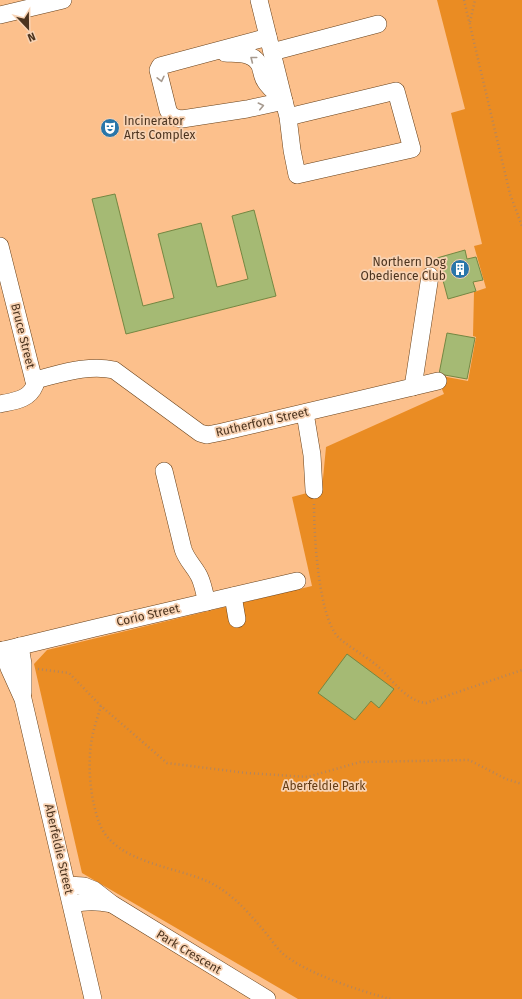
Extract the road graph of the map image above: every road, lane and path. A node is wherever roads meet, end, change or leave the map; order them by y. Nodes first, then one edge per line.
1 (63, 0) edge
2 (259, 0) edge
3 (464, 0) edge
4 (475, 0) edge
5 (0, 15) edge
6 (470, 22) junction
7 (378, 24) dead end
8 (270, 45) junction
9 (198, 57) junction
10 (286, 109) junction
11 (522, 226) edge
12 (0, 246) edge
13 (430, 276) dead end
14 (34, 380) junction
15 (438, 381) dead end
16 (413, 387) junction
17 (0, 404) edge
18 (305, 413) junction
19 (164, 471) dead end
20 (314, 490) joint
21 (297, 581) dead end
22 (233, 596) junction
23 (207, 602) junction
24 (237, 619) dead end
25 (20, 646) junction
26 (2, 651) edge
27 (23, 664) junction
28 (522, 670) edge
29 (23, 699) junction
30 (101, 706) junction
31 (522, 784) edge
32 (67, 885) junction
33 (72, 904) junction
34 (112, 904) junction
35 (93, 999) edge
36 (267, 999) edge
37 (390, 999) edge

1 - 5 street
2 - 8 street
3 - 6 path
4 - 6 path
6 - 11 path
7 - 8 street
8 - 9 street
8 - 10 street
10 -> 9 street
9 -> 10 street
10 - 10 street
12 - 14 street, Bruce Street
13 - 16 street
14 - 17 street, Bruce Street
14 - 18 street, Rutherford Street
15 - 16 street, Rutherford Street
16 - 18 street, Rutherford Street
18 - 20 street
19 - 23 street
20 - 28 path
21 - 22 street, Corio Street
22 - 23 street, Corio Street
22 - 24 street
23 - 25 street, Corio Street
25 - 26 street, Corio Street
25 - 27 street, Aberfeldie Street
26 - 29 street, Aberfeldie Street
27 - 29 street, Aberfeldie Street
27 - 30 path
29 - 32 street, Aberfeldie Street
30 - 31 path
30 - 37 path
32 - 33 street, Aberfeldie Street
32 - 34 street, Park Crescent
33 - 34 street, Park Crescent
33 - 35 street, Aberfeldie Street
34 - 36 street, Park Crescent

